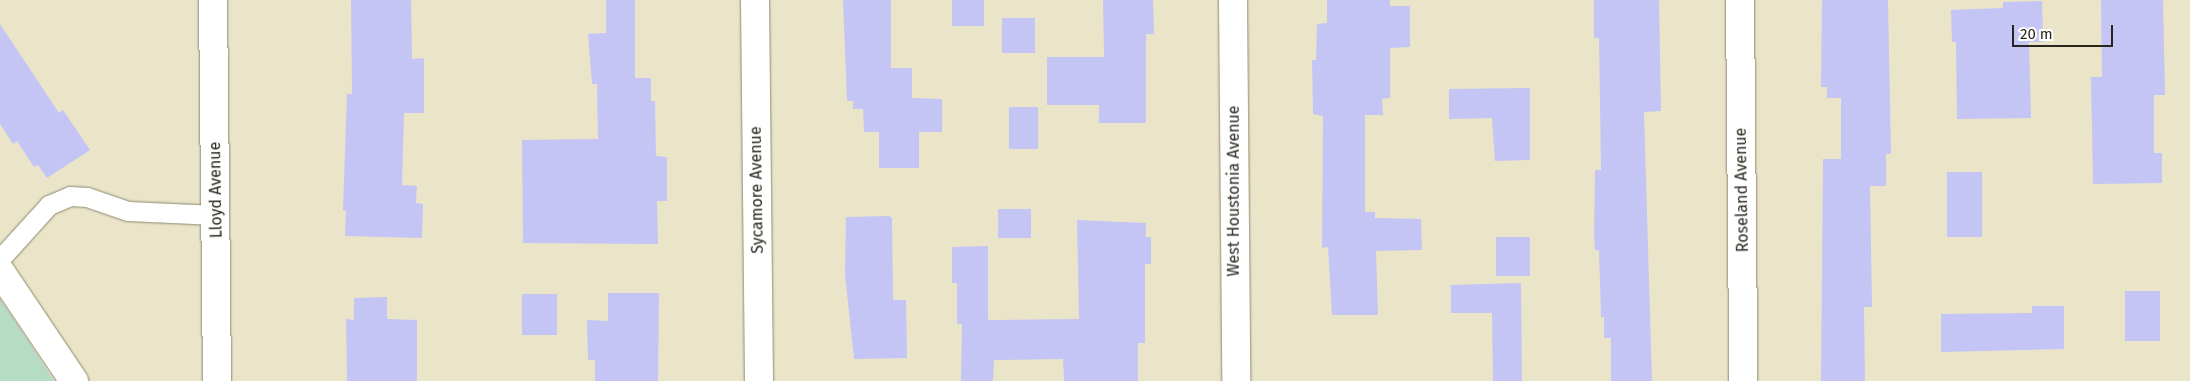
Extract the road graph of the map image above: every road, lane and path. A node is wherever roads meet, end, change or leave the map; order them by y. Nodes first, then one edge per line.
1 (213, 0) edge
2 (755, 0) edge
3 (1233, 0) edge
4 (1740, 0) edge
5 (216, 215) junction
6 (0, 259) edge
7 (0, 271) edge
8 (74, 381) edge
9 (217, 381) edge
10 (759, 381) edge
11 (1236, 381) edge
12 (1743, 381) edge

1 - 5 street, Lloyd Avenue
2 - 10 street, Sycamore Avenue
3 - 11 street, West Houstonia Avenue
4 - 12 street, Roseland Avenue
5 - 6 lane
5 - 9 street, Lloyd Avenue
7 - 8 street

